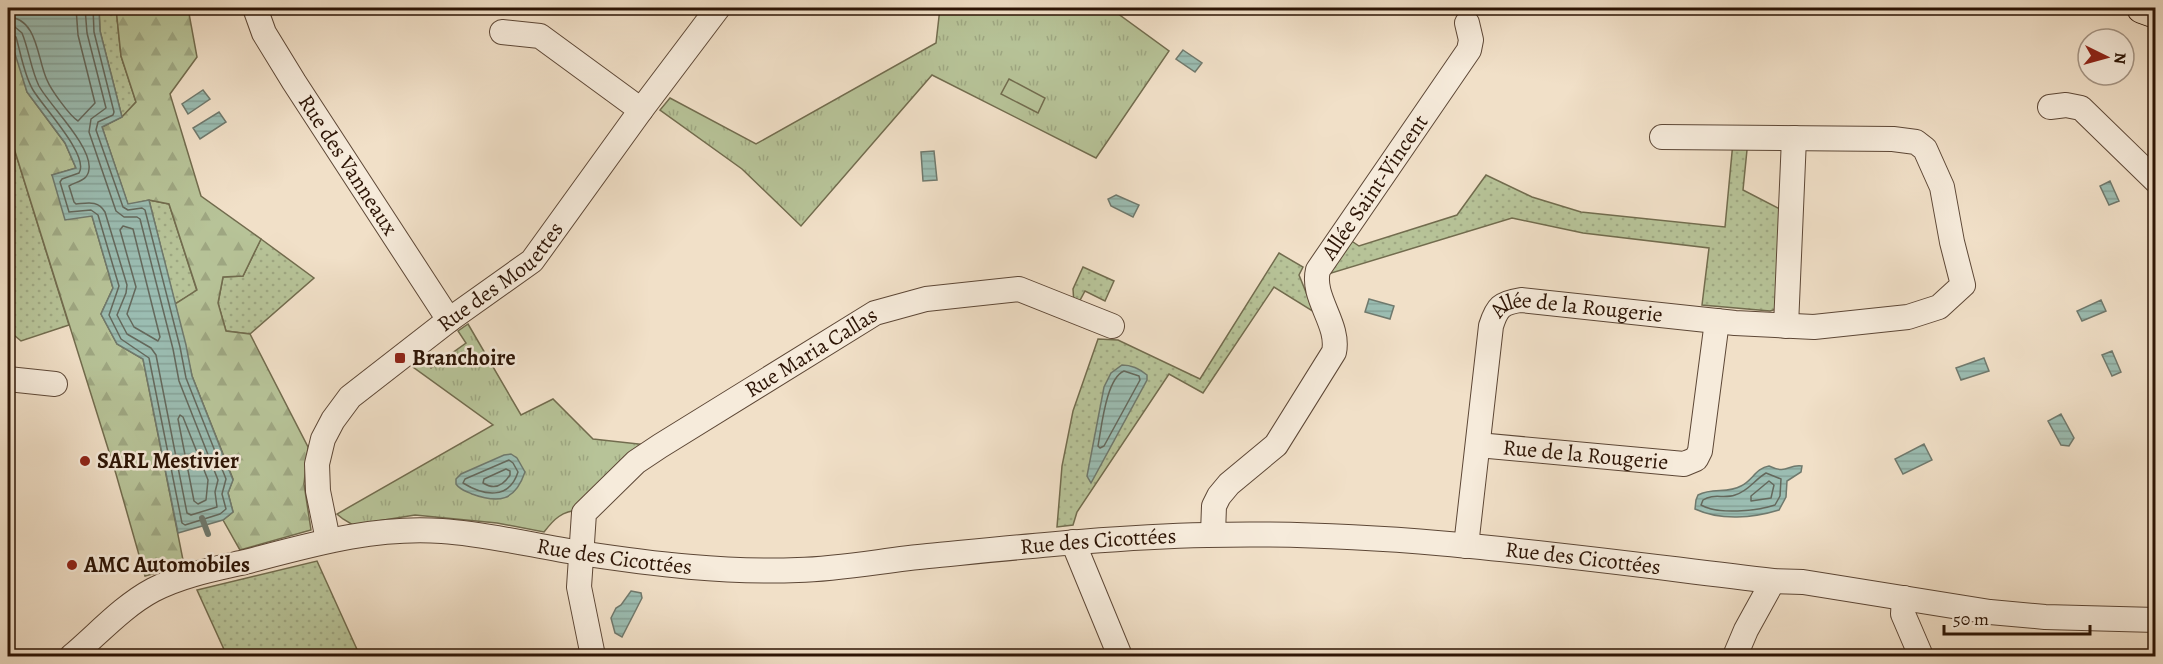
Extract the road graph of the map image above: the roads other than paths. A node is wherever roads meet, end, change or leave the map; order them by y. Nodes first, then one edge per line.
1 (255, 8) edge
2 (718, 8) edge
3 (2142, 8) edge
4 (2156, 12) edge
5 (1467, 23) dead end
6 (502, 32) dead end
7 (2050, 107) dead end
8 (641, 110) junction
9 (1662, 137) dead end
10 (1794, 138) junction
11 (2156, 181) edge
12 (448, 320) junction
13 (1717, 321) junction
14 (1112, 326) dead end
15 (1786, 326) junction
16 (8, 379) edge
17 (55, 384) dead end
18 (1478, 445) junction
19 (1213, 534) junction
20 (328, 540) junction
21 (1073, 542) junction
22 (1466, 546) junction
23 (580, 553) junction
24 (1773, 581) junction
25 (1904, 598) junction
26 (2156, 620) edge
27 (72, 657) edge
28 (593, 657) edge
29 (1120, 657) edge
30 (1735, 657) edge
31 (1921, 657) edge

1 - 12 street, Rue des Vanneaux
2 - 8 street, Rue des Mouettes
3 - 4 main road
5 - 19 street, Allée Saint-Vincent
6 - 8 street
7 - 11 street
8 - 12 street, Rue des Mouettes
9 - 10 street, Allée de la Rougerie
10 - 15 street
10 - 15 street, Allée de la Rougerie
12 - 20 street, Rue des Mouettes
13 - 15 street, Allée de la Rougerie
13 - 18 street, Rue de la Rougerie
13 - 18 street, Allée de la Rougerie
14 - 23 street, Rue Maria Callas
16 - 17 street
18 - 22 street, Allée de la Rougerie
19 - 21 street, Rue des Cicottées
19 - 22 street, Rue des Cicottées
20 - 23 street, Rue des Cicottées
20 - 27 street, Rue des Cicottées
21 - 23 street, Rue des Cicottées
21 - 29 street
22 - 24 street, Rue des Cicottées
23 - 28 street, Rue Maria Callas
24 - 25 street, Rue des Cicottées
24 - 30 street
25 - 26 street, Rue des Cicottées
25 - 31 street

